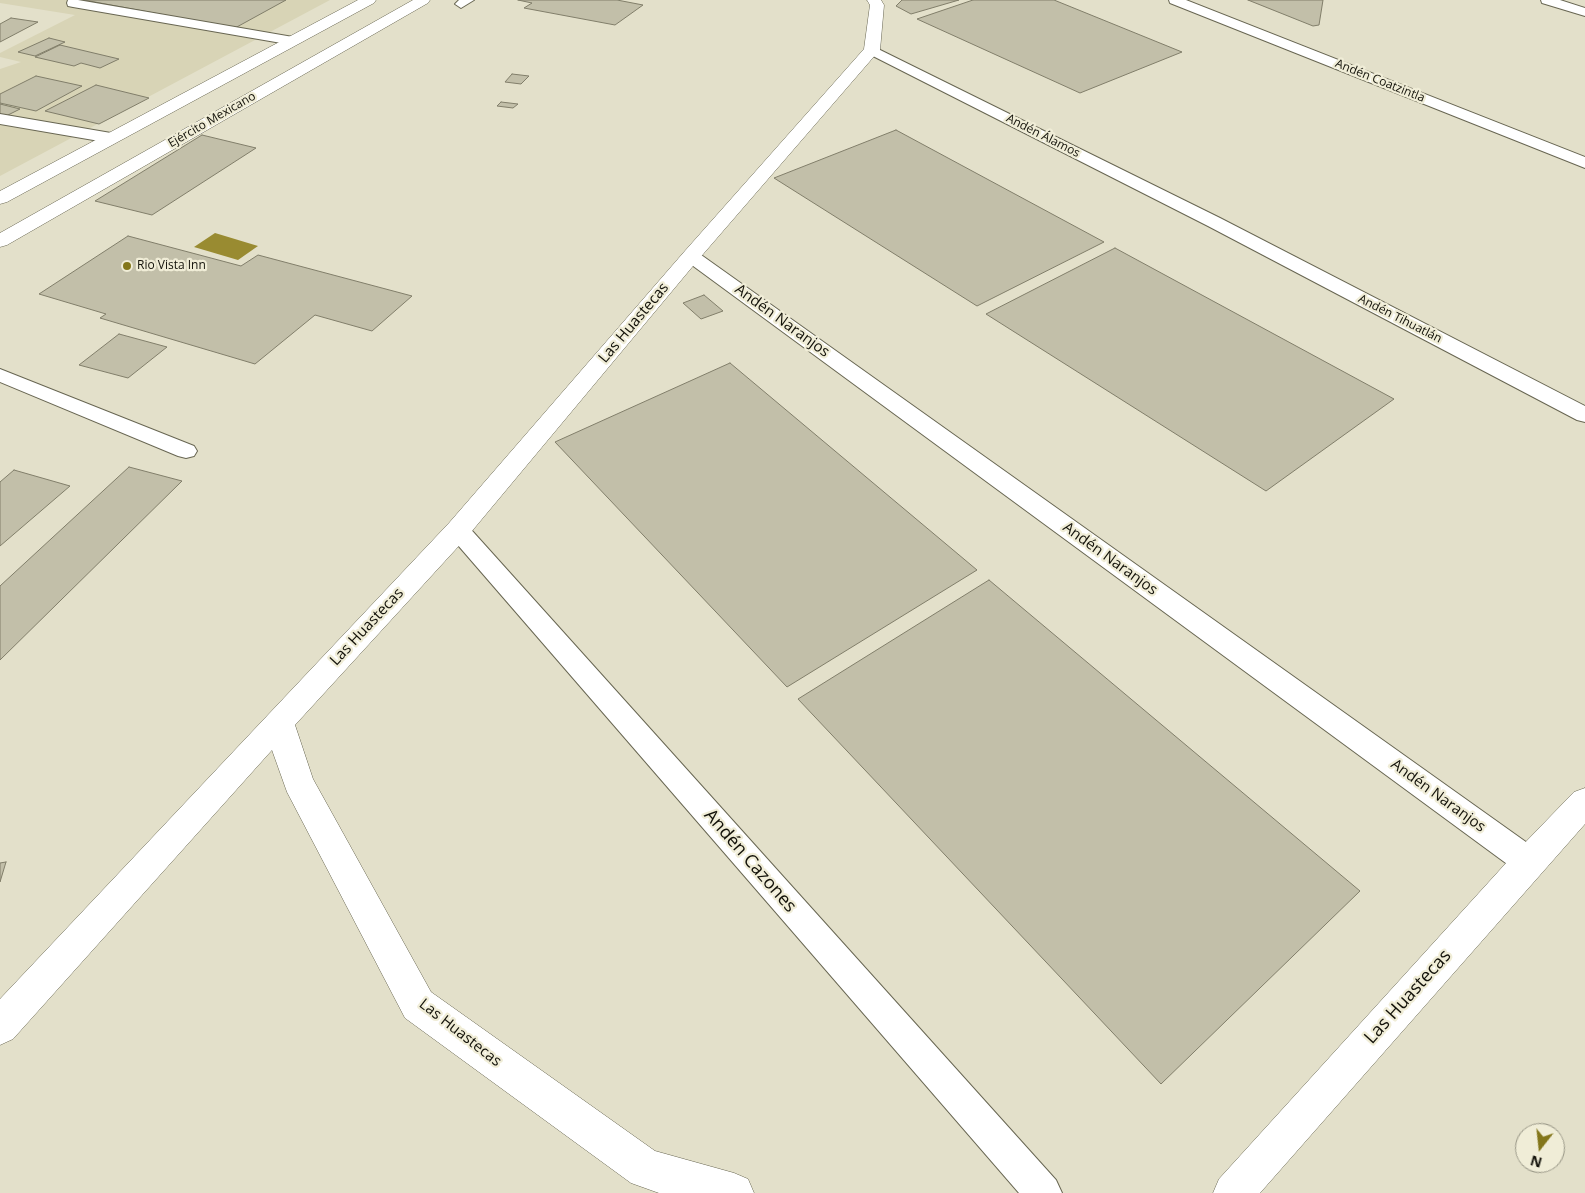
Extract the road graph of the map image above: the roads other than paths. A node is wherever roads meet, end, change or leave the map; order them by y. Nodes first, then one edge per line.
1 (369, 0) edge
2 (423, 0) edge
3 (1175, 0) edge
4 (1547, 0) edge
5 (878, 2) edge
6 (73, 3) dead end
7 (1585, 12) edge
8 (293, 40) junction
9 (872, 50) junction
10 (252, 63) junction
11 (295, 73) junction
12 (0, 119) edge
13 (24, 124) junction
14 (0, 136) edge
15 (111, 138) junction
16 (1585, 163) edge
17 (0, 198) edge
18 (1214, 222) joint
19 (0, 241) edge
20 (691, 256) junction
21 (0, 375) edge
22 (1585, 415) edge
23 (186, 452) dead end
24 (458, 530) junction
25 (279, 722) junction
26 (1585, 802) edge
27 (1529, 862) junction
28 (0, 1026) edge
29 (734, 1193) edge
30 (1043, 1193) edge
31 (1233, 1193) edge

1 - 8 street
2 - 11 street, Ejército Mexicano
3 - 16 lane, Andén Coatzintla
4 - 7 lane
5 - 9 street
6 - 8 lane
8 - 10 street
9 - 18 lane, Andén Álamos
9 - 20 street, Las Huastecas
10 - 11 street
10 - 15 street
11 - 19 street, Ejército Mexicano
12 - 13 lane
13 - 14 lane
13 - 15 lane
15 - 17 street
18 - 22 lane, Andén Tihuatlán
20 - 24 street, Las Huastecas
20 - 27 lane, Andén Naranjos
21 - 23 lane
24 - 25 street, Las Huastecas
24 - 30 lane, Andén Cazones
25 - 28 street
25 - 29 street, Las Huastecas
26 - 27 street, Las Huastecas
27 - 31 street, Las Huastecas

